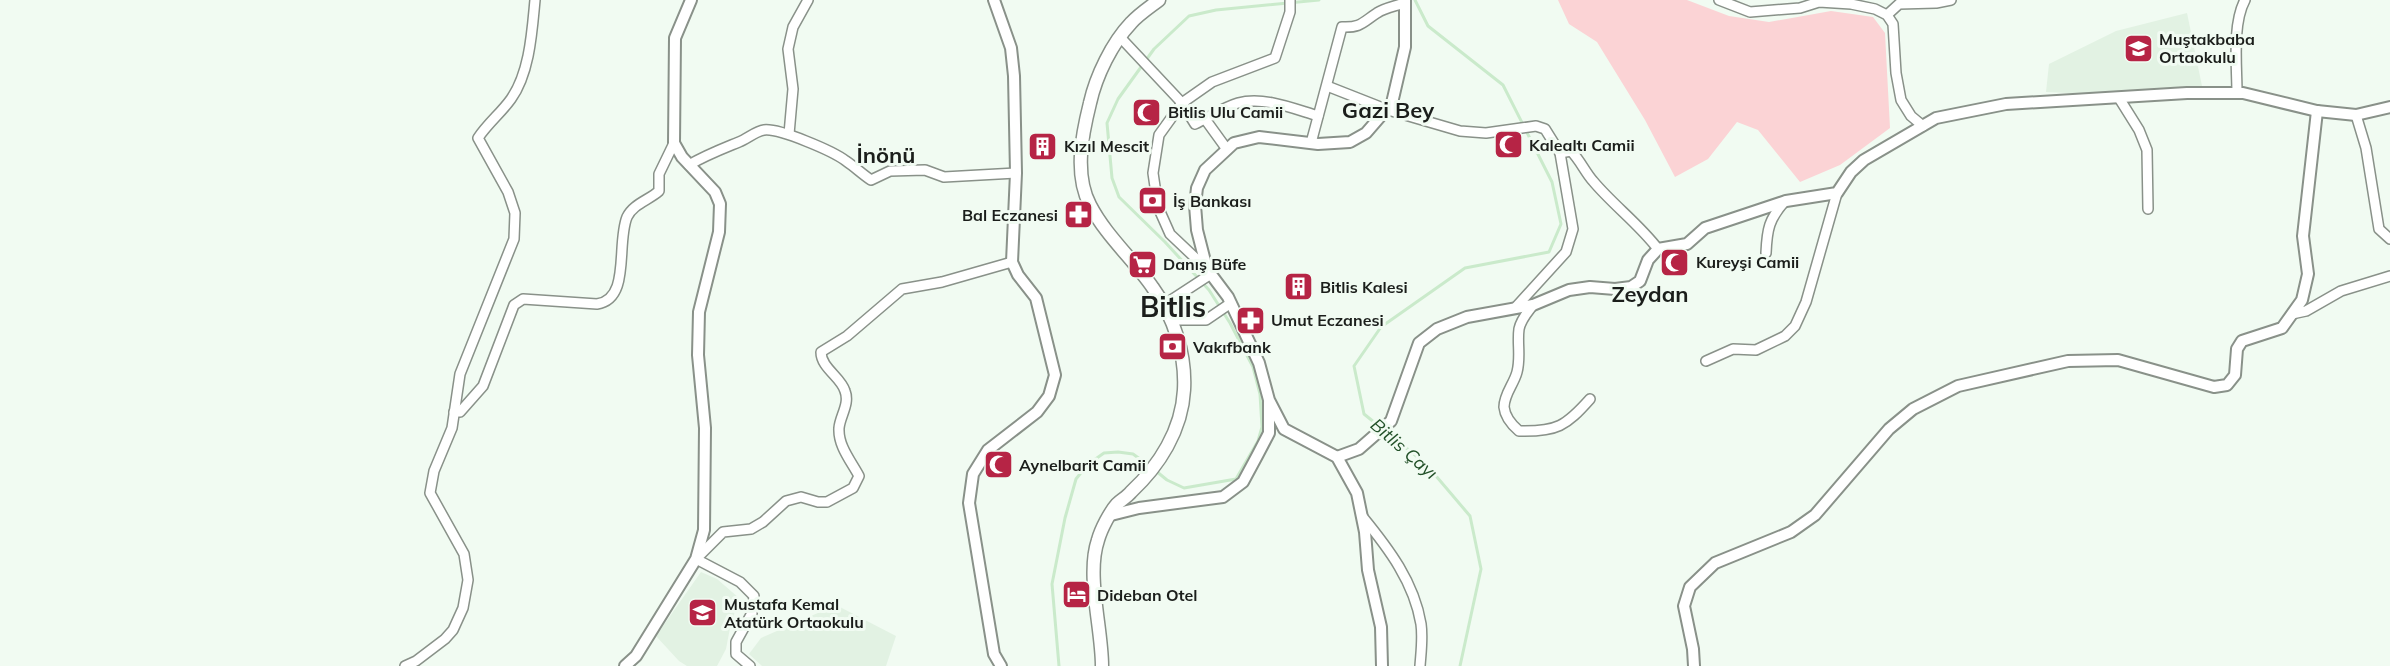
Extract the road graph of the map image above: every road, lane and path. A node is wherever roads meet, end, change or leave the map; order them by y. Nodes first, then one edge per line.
1 (535, 0) edge
2 (691, 0) edge
3 (808, 0) edge
4 (994, 0) edge
5 (1159, 0) edge
6 (1290, 0) edge
7 (1719, 0) edge
8 (1951, 0) edge
9 (2245, 0) edge
10 (1405, 1) edge
11 (1887, 15) junction
12 (1120, 37) junction
13 (1327, 86) junction
14 (2236, 93) junction
15 (2119, 98) junction
16 (1182, 104) junction
17 (2390, 107) edge
18 (1388, 110) junction
19 (2317, 111) junction
20 (2356, 115) junction
21 (1318, 116) junction
22 (1204, 119) junction
23 (1923, 126) junction
24 (789, 134) junction
25 (674, 143) junction
26 (1311, 143) junction
27 (1226, 148) junction
28 (1560, 153) junction
29 (689, 165) junction
30 (1016, 173) junction
31 (1838, 193) junction
32 (1786, 201) junction
33 (2148, 209) dead end
34 (2390, 239) edge
35 (1658, 249) junction
36 (1766, 253) dead end
37 (1012, 262) junction
38 (1208, 273) junction
39 (2390, 276) edge
40 (1229, 304) junction
41 (1533, 305) junction
42 (1162, 306) junction
43 (1515, 308) junction
44 (2292, 315) junction
45 (1171, 320) junction
46 (1706, 360) dead end
47 (1590, 399) dead end
48 (1269, 400) junction
49 (454, 412) junction
50 (1337, 457) junction
51 (1111, 515) junction
52 (1362, 516) junction
53 (696, 559) junction
54 (405, 666) edge
55 (625, 666) edge
56 (750, 666) edge
57 (1001, 666) edge
58 (1102, 666) edge
59 (1382, 666) edge
60 (1420, 666) edge
61 (1694, 666) edge

1 - 49 street
2 - 25 street
3 - 24 street
4 - 30 street
5 - 12 main road
6 - 16 street
7 - 11 street
8 - 11 street
9 - 14 street
10 - 13 street
10 - 18 street
11 - 23 street
12 - 16 street
12 - 42 main road
13 - 18 street
13 - 21 street
14 - 15 street
14 - 19 street
15 - 23 street
15 - 33 street
16 - 22 street
16 - 38 street
17 - 20 street
18 - 26 street
18 - 28 street
19 - 20 street
19 - 44 street
20 - 34 street
21 - 22 street
21 - 26 street
22 - 27 street
23 - 31 street
24 - 29 street
24 - 30 street
25 - 29 street
25 - 49 street
26 - 27 street
27 - 38 street
28 - 35 street
28 - 43 street
29 - 53 street
30 - 37 street
31 - 32 street
31 - 46 street
32 - 35 street
32 - 36 street
35 - 41 street
37 - 53 street
37 - 57 street
38 - 40 street
38 - 42 street
39 - 44 street
40 - 45 street
40 - 48 street
41 - 43 street
41 - 47 street
42 - 45 main road
43 - 50 street
44 - 61 street
45 - 51 main road
48 - 50 street
48 - 51 street
49 - 54 street
50 - 52 street
51 - 58 main road
52 - 59 street
52 - 60 street
53 - 55 street
53 - 56 street

